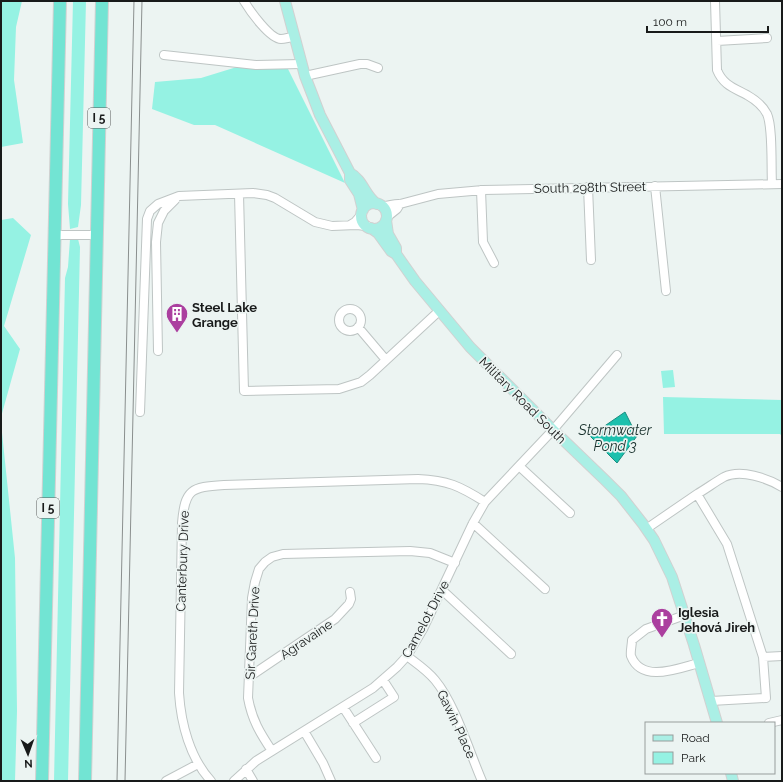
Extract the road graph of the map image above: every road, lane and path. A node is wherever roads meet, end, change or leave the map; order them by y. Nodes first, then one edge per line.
1 (60, 1) edge
2 (102, 1) edge
3 (244, 1) edge
4 (285, 1) edge
5 (715, 1) edge
6 (294, 37) junction
7 (767, 38) dead end
8 (717, 41) junction
9 (164, 55) dead end
10 (302, 64) junction
11 (378, 68) dead end
12 (304, 76) junction
13 (350, 173) junction
14 (772, 184) junction
15 (782, 184) edge
16 (655, 186) junction
17 (588, 187) junction
18 (481, 190) junction
19 (239, 194) junction
20 (179, 196) junction
21 (400, 204) junction
22 (379, 205) junction
23 (362, 212) junction
24 (386, 219) junction
25 (349, 226) junction
26 (369, 227) junction
27 (54, 235) junction
28 (97, 235) junction
29 (396, 254) junction
30 (592, 260) dead end
31 (494, 263) dead end
32 (666, 291) dead end
33 (439, 311) junction
34 (358, 327) dead end
35 (158, 351) dead end
36 (617, 355) dead end
37 (386, 360) junction
38 (140, 412) dead end
39 (553, 430) junction
40 (519, 466) junction
41 (782, 487) edge
42 (698, 494) junction
43 (485, 502) junction
44 (570, 513) dead end
45 (473, 523) junction
46 (646, 529) junction
47 (455, 562) junction
48 (545, 589) dead end
49 (442, 590) junction
50 (350, 592) dead end
51 (685, 615) junction
52 (511, 654) dead end
53 (407, 656) junction
54 (782, 656) edge
55 (763, 657) junction
56 (700, 663) junction
57 (249, 677) junction
58 (383, 680) junction
59 (711, 701) junction
60 (343, 707) junction
61 (717, 722) edge
62 (353, 723) junction
63 (304, 731) junction
64 (272, 751) junction
65 (376, 758) dead end
66 (198, 764) junction
67 (246, 769) junction
68 (42, 781) edge
69 (85, 781) edge
70 (166, 781) edge
71 (211, 781) edge
72 (234, 781) edge
73 (253, 781) edge
74 (331, 781) edge
75 (482, 781) edge

1 - 27 highway, I 5
2 - 28 highway, I 5
3 - 6 street
4 - 6 main road
5 - 8 street
6 - 10 main road
7 - 8 street
8 - 14 street
9 - 10 street
10 - 12 main road
11 - 12 street
12 - 13 main road
13 - 22 main road
13 - 23 main road
14 - 15 street, South 298th Street
14 - 16 street, South 298th Street
16 - 17 street, South 298th Street
16 - 32 street
17 - 18 street, South 298th Street
17 - 30 street
18 - 21 street, South 298th Street
18 - 31 street
19 - 20 street
19 - 25 street
19 - 37 street
20 - 35 street
20 - 38 street
21 - 22 street, South 298th Street
21 - 24 street
22 - 23 main road
22 - 24 main road
23 - 25 street
23 - 26 main road
24 - 26 main road
24 - 29 main road, Military Road South
25 - 26 street
26 - 29 main road, Military Road South
27 - 28 street
27 - 68 highway, I 5
28 - 69 highway, I 5
29 - 33 main road, Military Road South
33 - 37 street
33 - 39 main road, Military Road South
34 - 37 street
36 - 39 street, Camelot Drive
39 - 40 street, Camelot Drive
39 - 46 main road, Military Road South
40 - 43 street, Camelot Drive
40 - 44 street
41 - 42 street
42 - 46 street
42 - 55 street
43 - 45 street, Camelot Drive
43 - 66 street, Canterbury Drive
45 - 47 street, Camelot Drive
45 - 48 street
46 - 51 main road, Military Road South
47 - 49 street, Camelot Drive
47 - 57 street, Sir Gareth Drive
49 - 52 street
49 - 53 street, Camelot Drive
50 - 57 street, Agravaine
51 - 56 main road, Military Road South
51 - 56 street
53 - 58 street, Camelot Drive
53 - 75 street, Gawin Place
54 - 55 street
55 - 59 street
56 - 59 main road, Military Road South
57 - 64 street, Sir Gareth Drive
58 - 60 street, Camelot Drive
58 - 62 street
59 - 61 main road, Military Road South
60 - 62 street
60 - 63 street, Camelot Drive
62 - 65 street
63 - 64 street, Camelot Drive
63 - 74 street
64 - 67 street, Camelot Drive
66 - 70 street
66 - 71 street, Canterbury Drive
67 - 72 street, Camelot Drive
67 - 73 street

